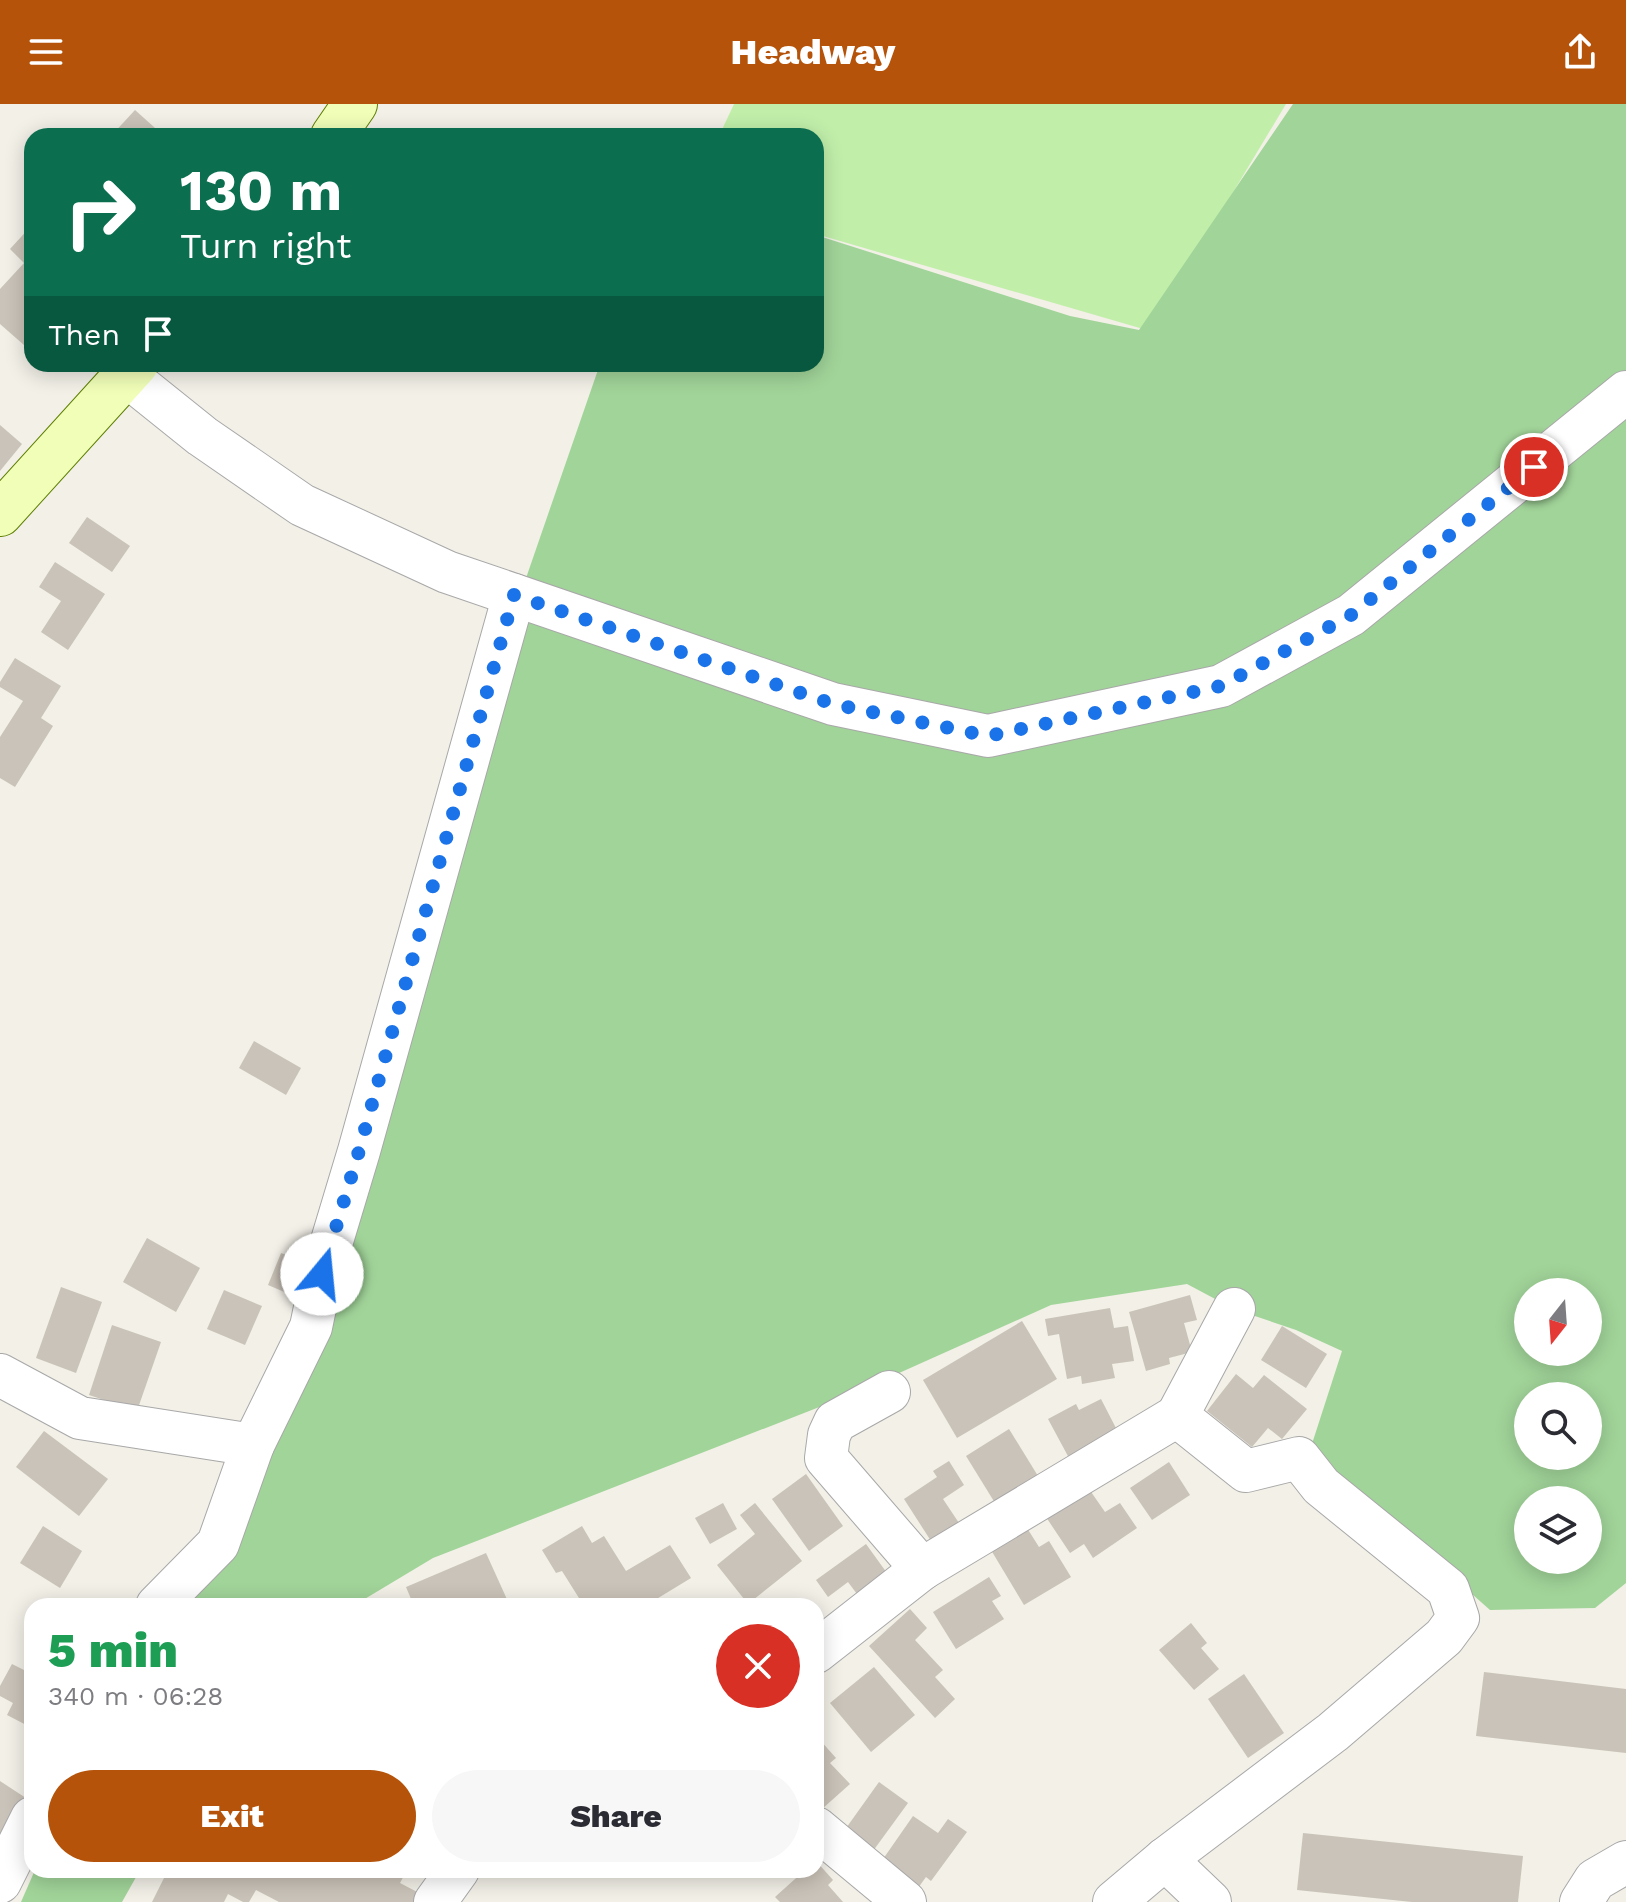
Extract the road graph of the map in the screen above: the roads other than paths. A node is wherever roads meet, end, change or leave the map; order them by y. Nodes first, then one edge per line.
1 (355, 104) edge
2 (338, 128) edge
3 (129, 372) edge
4 (133, 372) edge
5 (1626, 392) edge
6 (0, 514) edge
7 (514, 595) junction
8 (1234, 1309) dead end
9 (0, 1375) edge
10 (889, 1392) dead end
11 (1177, 1416) junction
12 (253, 1445) junction
13 (922, 1569) junction
14 (165, 1598) edge
15 (824, 1646) edge
16 (24, 1834) edge
17 (824, 1835) edge
18 (1165, 1859) junction
19 (1626, 1862) edge
20 (452, 1878) edge
21 (0, 1882) edge
22 (435, 1902) edge
23 (905, 1902) edge
24 (1114, 1902) edge
25 (1210, 1902) edge
26 (1581, 1902) edge

1 - 2 street
3 - 6 street
4 - 7 street
5 - 7 street
7 - 12 street
8 - 11 street
9 - 12 street
10 - 13 street
11 - 13 street
11 - 18 street
12 - 14 street
13 - 15 street
16 - 21 street
17 - 23 street
18 - 24 street
18 - 25 street
19 - 26 street
20 - 22 street

